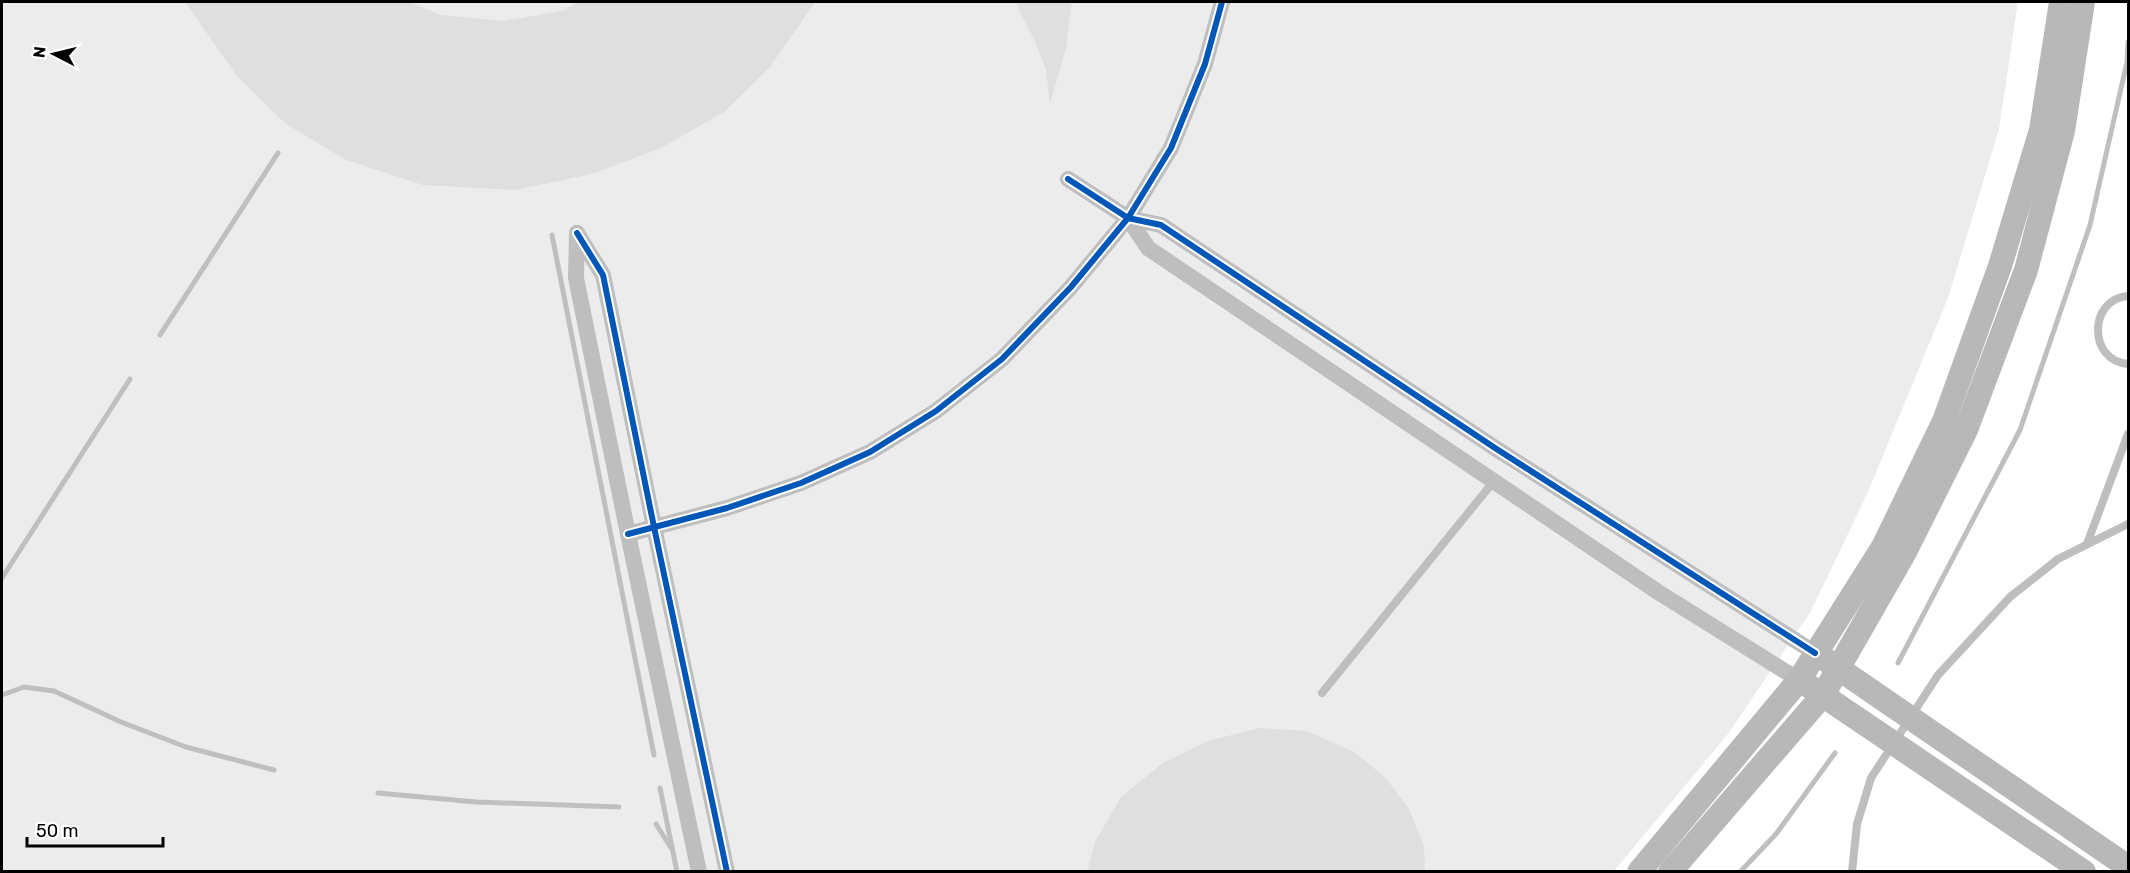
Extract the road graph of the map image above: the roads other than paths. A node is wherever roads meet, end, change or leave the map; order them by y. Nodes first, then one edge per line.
1 (1222, 2) edge
2 (2061, 2) edge
3 (2083, 2) edge
4 (1068, 179) dead end
5 (1128, 218) junction
6 (2128, 296) edge
7 (2128, 364) edge
8 (2128, 434) edge
9 (1494, 481) junction
10 (2128, 524) edge
11 (654, 527) junction
12 (628, 534) junction
13 (2087, 544) junction
14 (1815, 653) junction
15 (1840, 668) junction
16 (1799, 680) junction
17 (1322, 693) dead end
18 (1823, 695) junction
19 (1910, 717) junction
20 (1893, 743) junction
21 (2128, 867) edge
22 (699, 872) edge
23 (727, 872) edge
24 (1639, 872) edge
25 (1670, 872) edge
26 (1852, 872) edge
27 (2084, 872) edge

1 - 5 street
2 - 14 main road
3 - 15 main road
4 - 5 street
5 - 9 street
5 - 11 street
5 - 14 street
6 - 7 lane
8 - 13 lane
9 - 16 street
9 - 17 lane
10 - 13 lane
11 - 12 street
11 - 12 street
11 - 23 street
12 - 22 street
13 - 19 lane
14 - 15 main road
14 - 16 main road
15 - 18 main road
15 - 19 main road
16 - 18 main road
16 - 24 main road
18 - 20 main road
18 - 25 main road
19 - 20 lane
19 - 21 main road
20 - 26 lane
20 - 27 main road

